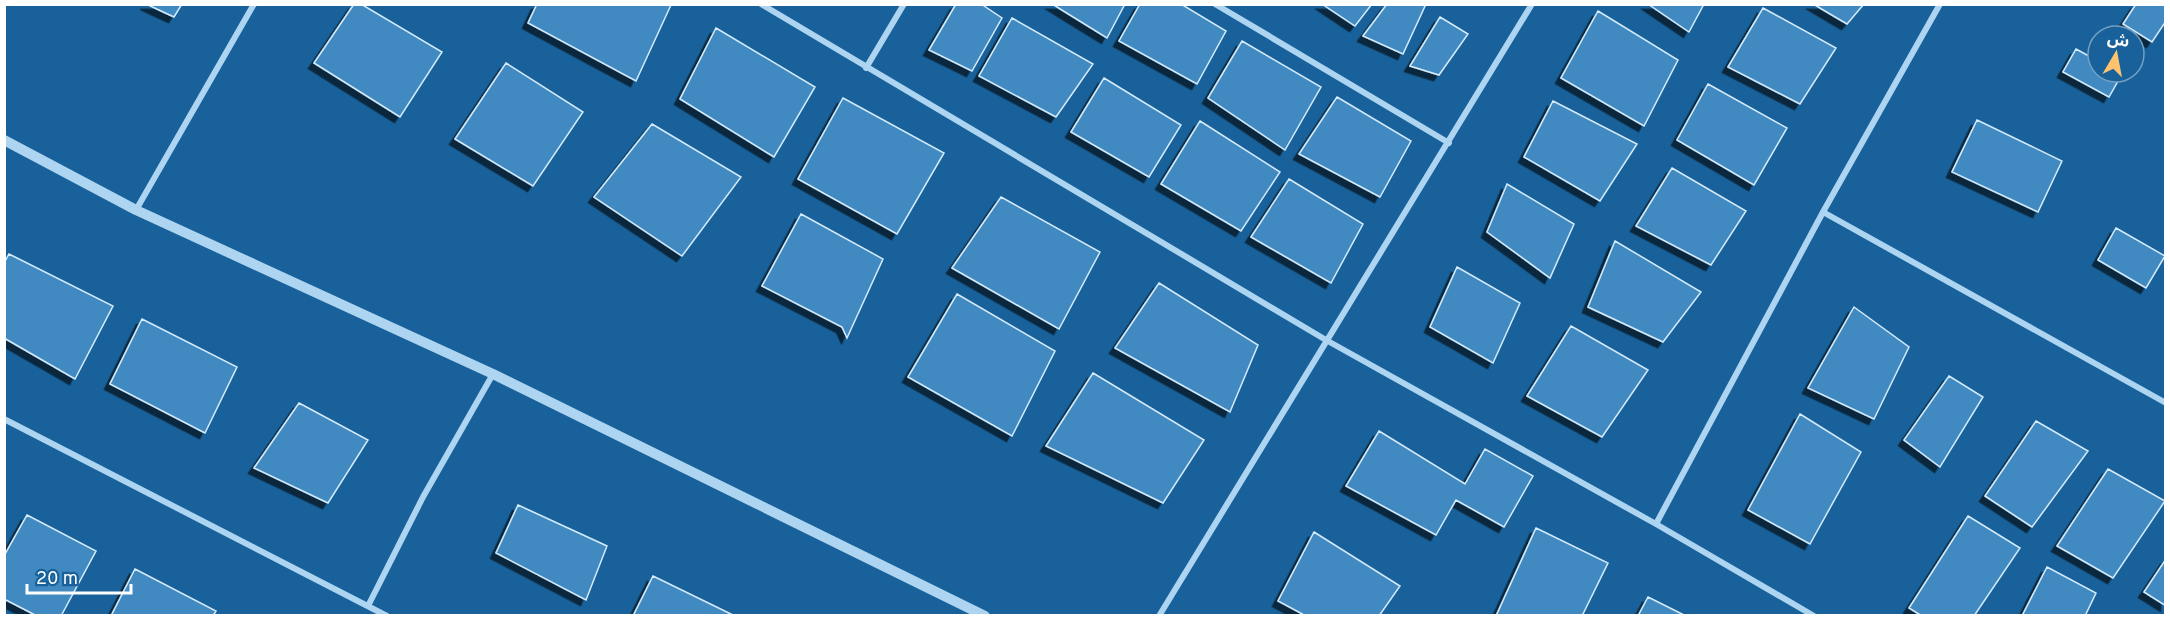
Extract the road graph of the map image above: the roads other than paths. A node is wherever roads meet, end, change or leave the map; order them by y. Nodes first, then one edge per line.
1 (254, 4) edge
2 (761, 4) edge
3 (904, 4) edge
4 (1215, 4) edge
5 (1532, 4) edge
6 (1940, 4) edge
7 (866, 68) junction
8 (4, 140) edge
9 (1449, 142) junction
10 (136, 210) junction
11 (1823, 212) junction
12 (1326, 340) junction
13 (493, 374) junction
14 (2166, 403) edge
15 (4, 419) edge
16 (1656, 524) junction
17 (368, 606) junction
18 (387, 615) edge
19 (985, 615) edge
20 (1159, 615) edge
21 (1814, 615) edge

1 - 10 street
2 - 7 street
3 - 7 street
4 - 9 street
5 - 9 street
6 - 11 street
7 - 12 street
8 - 10 street
9 - 12 street
10 - 13 street
11 - 14 street
11 - 16 street
12 - 16 street
12 - 20 street
13 - 17 street
13 - 19 street
15 - 17 street
16 - 21 street
17 - 18 street

